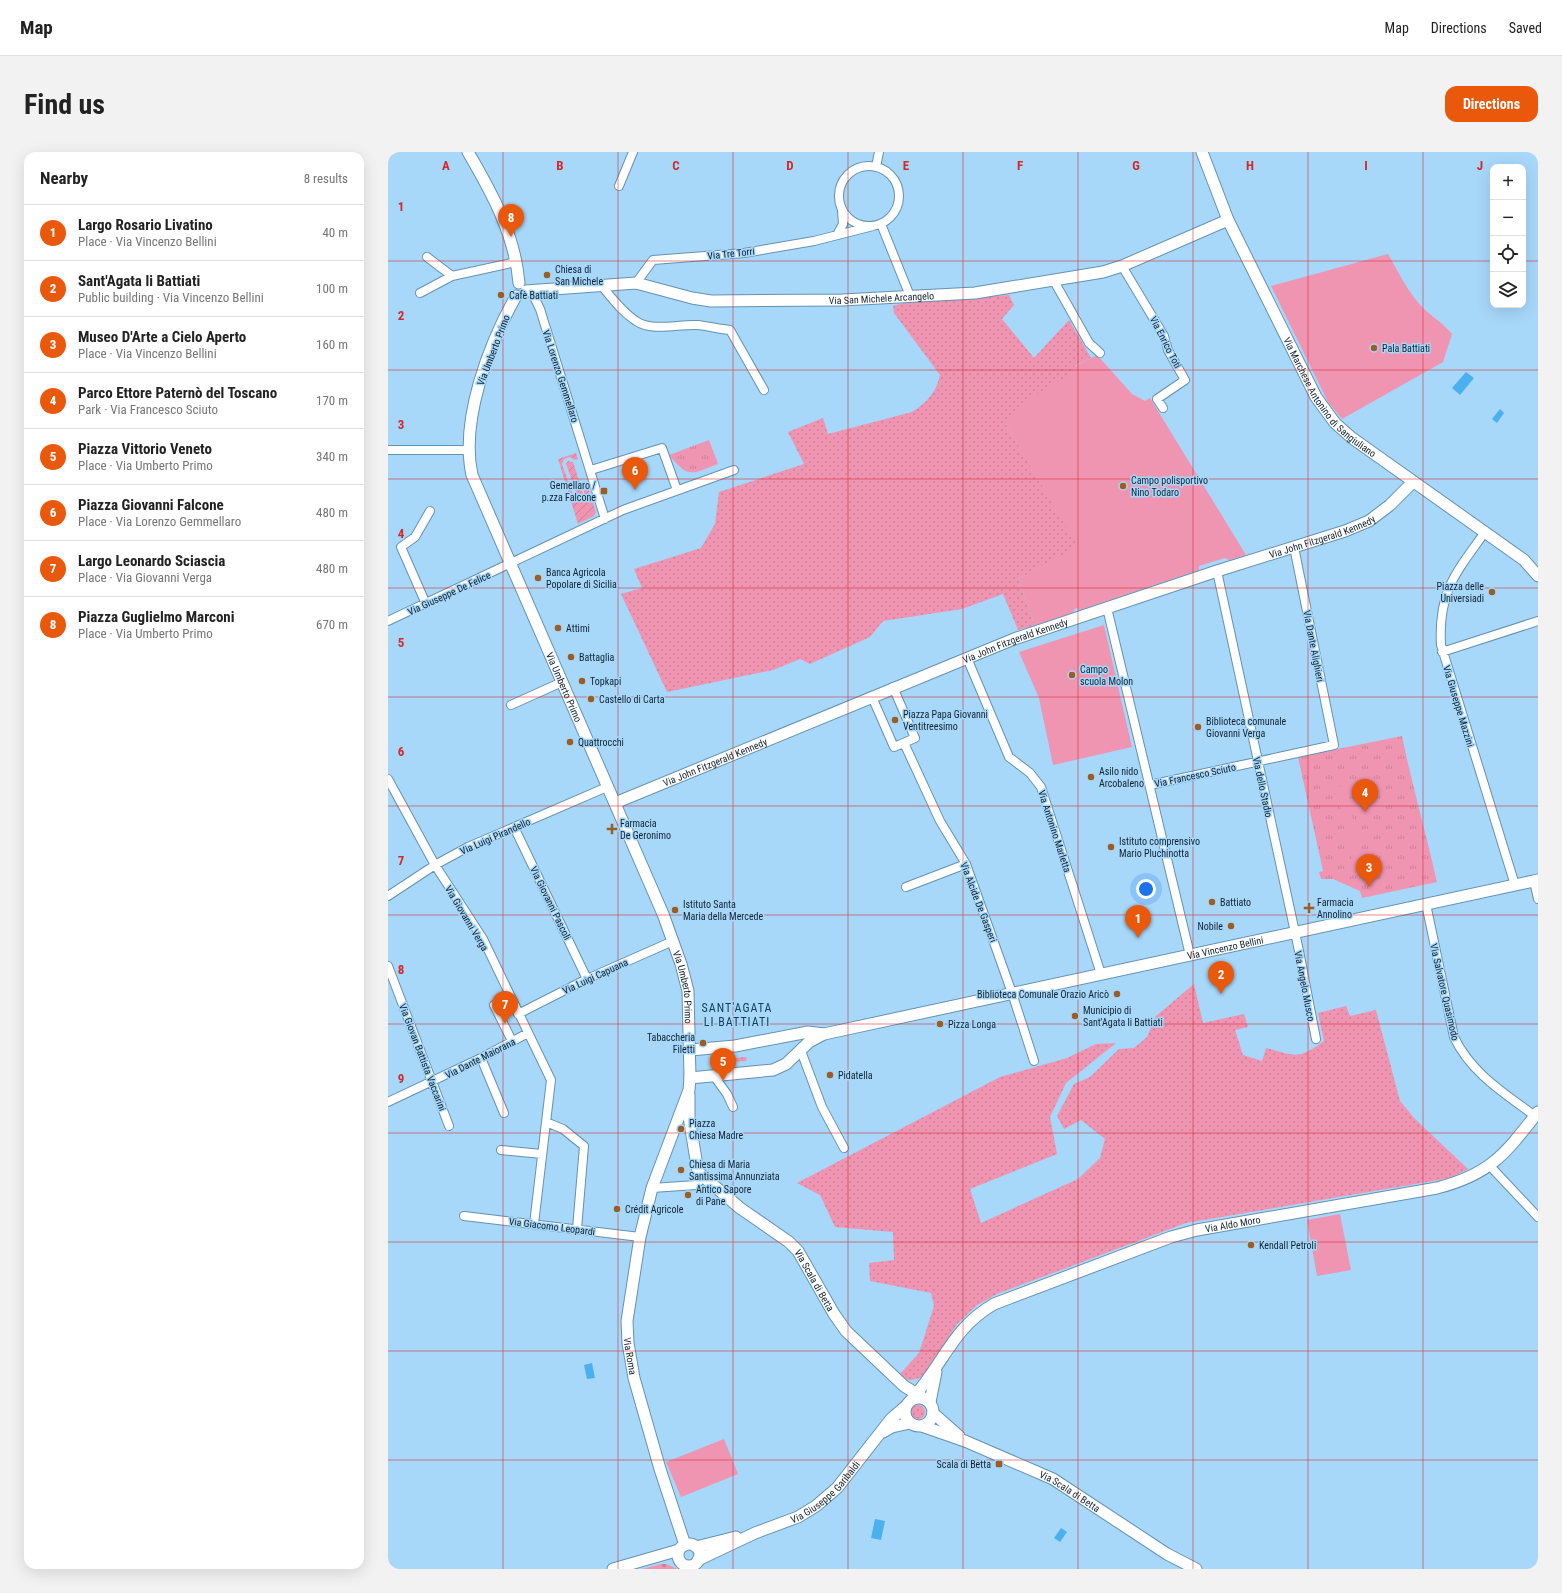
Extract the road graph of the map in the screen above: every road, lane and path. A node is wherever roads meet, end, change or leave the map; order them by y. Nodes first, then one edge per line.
1 (468, 152) edge
2 (633, 152) edge
3 (879, 152) edge
4 (1202, 152) edge
5 (876, 167) junction
6 (619, 186) dead end
7 (842, 209) junction
8 (1228, 220) junction
9 (877, 225) junction
10 (837, 236) junction
11 (427, 257) dead end
12 (516, 262) junction
13 (1122, 266) junction
14 (452, 276) junction
15 (1054, 281) junction
16 (636, 283) junction
17 (601, 286) junction
18 (523, 290) junction
19 (420, 293) dead end
20 (910, 296) junction
21 (1100, 353) dead end
22 (764, 390) dead end
23 (1163, 408) dead end
24 (388, 450) edge
25 (468, 450) junction
26 (589, 466) junction
27 (734, 470) dead end
28 (1413, 482) junction
29 (677, 490) junction
30 (430, 512) dead end
31 (605, 519) junction
32 (1485, 532) junction
33 (1294, 547) junction
34 (510, 565) junction
35 (1217, 571) junction
36 (1538, 576) edge
37 (426, 604) junction
38 (1107, 608) junction
39 (1538, 621) edge
40 (388, 622) edge
41 (1442, 652) junction
42 (967, 658) junction
43 (562, 682) junction
44 (893, 688) junction
45 (872, 697) junction
46 (511, 705) dead end
47 (1334, 745) joint
48 (905, 746) junction
49 (1257, 762) junction
50 (388, 779) edge
51 (1150, 785) junction
52 (607, 786) junction
53 (615, 803) junction
54 (514, 827) junction
55 (966, 864) junction
56 (435, 865) junction
57 (1536, 881) edge
58 (1515, 885) junction
59 (906, 887) dead end
60 (388, 896) edge
61 (1538, 898) edge
62 (1426, 904) junction
63 (1295, 932) junction
64 (673, 942) junction
65 (1190, 955) junction
66 (388, 966) edge
67 (1101, 974) junction
68 (588, 979) junction
69 (1012, 993) junction
70 (510, 997) junction
71 (518, 1014) junction
72 (800, 1033) junction
73 (528, 1034) junction
74 (824, 1034) junction
75 (1316, 1039) dead end
76 (512, 1041) junction
77 (803, 1049) junction
78 (690, 1050) junction
79 (481, 1058) junction
80 (1034, 1061) dead end
81 (714, 1076) junction
82 (432, 1081) junction
83 (689, 1084) junction
84 (388, 1102) edge
85 (732, 1107) dead end
86 (504, 1114) dead end
87 (1536, 1114) edge
88 (546, 1122) junction
89 (449, 1126) dead end
90 (844, 1148) dead end
91 (501, 1150) dead end
92 (542, 1154) junction
93 (1490, 1166) junction
94 (700, 1175) junction
95 (652, 1188) junction
96 (464, 1216) dead end
97 (1537, 1216) edge
98 (534, 1224) junction
99 (577, 1229) junction
100 (640, 1237) junction
101 (938, 1366) junction
102 (928, 1378) junction
103 (904, 1386) junction
104 (920, 1402) junction
105 (910, 1423) junction
106 (922, 1426) junction
107 (882, 1432) junction
108 (965, 1441) junction
109 (755, 1533) junction
110 (687, 1547) junction
111 (648, 1559) junction
112 (691, 1564) edge
113 (1188, 1568) edge
114 (613, 1569) edge

1 - 12 main road
2 - 6 street
3 - 5 street
4 - 8 main road, Via Marchese Antonino di Sangiuliano
5 - 7 street
5 - 9 street
7 - 9 street
7 - 10 street
8 - 13 main road, Via San Michele Arcangelo
8 - 28 main road, Via Marchese Antonino di Sangiuliano
9 - 10 street, Via Tre Torri
9 - 20 street
10 - 16 street, Via Tre Torri
11 - 14 street
12 - 14 street
12 - 18 main road
13 - 15 main road, Via San Michele Arcangelo
13 - 23 street, Via Enrico Toti
14 - 19 street
15 - 20 main road, Via San Michele Arcangelo
15 - 21 street
16 - 17 main road, Via San Michele Arcangelo
16 - 20 main road, Via San Michele Arcangelo
17 - 18 main road, Via San Michele Arcangelo
17 - 22 street
18 - 25 main road, Via Umberto Primo
18 - 26 street, Via Lorenzo Gemmellaro
24 - 25 street
25 - 34 main road, Via Umberto Primo
26 - 29 street
26 - 31 street, Via Lorenzo Gemmellaro
27 - 29 street, Via Giuseppe De Felice
28 - 32 main road, Via Marchese Antonino di Sangiuliano
28 - 33 main road, Via John Fitzgerald Kennedy
29 - 31 street, Via Giuseppe De Felice
30 - 37 street
31 - 34 street, Via Giuseppe De Felice
32 - 36 main road, Via Marchese Antonino di Sangiuliano
32 - 41 street, Via Giuseppe Mazzini
33 - 35 main road, Via John Fitzgerald Kennedy
33 - 47 street, Via Dante Alighieri
34 - 37 street, Via Giuseppe De Felice
34 - 43 main road, Via Umberto Primo
35 - 38 main road, Via John Fitzgerald Kennedy
35 - 49 street, Via dello Stadio
37 - 40 street, Via Giuseppe De Felice
38 - 42 main road, Via John Fitzgerald Kennedy
38 - 51 street
39 - 41 street
41 - 58 street, Via Giuseppe Mazzini
42 - 44 main road, Via John Fitzgerald Kennedy
42 - 67 street, Via Antonino Marletta
43 - 46 street
43 - 52 main road, Via Umberto Primo
44 - 45 main road, Via John Fitzgerald Kennedy
44 - 48 street
45 - 48 street
45 - 53 main road, Via John Fitzgerald Kennedy
47 - 49 street, Via Francesco Sciuto
48 - 55 street, Via Alcide De Gasperi
49 - 51 street, Via Francesco Sciuto
49 - 63 street, Via dello Stadio
50 - 56 street, Via Giovanni Verga
51 - 65 street
52 - 53 main road, Via Umberto Primo
52 - 54 street, Via Luigi Pirandello
53 - 64 main road, Via Umberto Primo
54 - 56 street, Via Luigi Pirandello
54 - 68 street, Via Giovanni Pascoli
55 - 59 street
55 - 69 street, Via Alcide De Gasperi
56 - 60 street, Via Luigi Pirandello
56 - 70 street, Via Giovanni Verga
57 - 58 main road, Via Vincenzo Bellini
57 - 61 street
58 - 62 main road, Via Vincenzo Bellini
62 - 63 main road, Via Vincenzo Bellini
62 - 87 street, Via Salvatore Quasimodo
63 - 65 main road, Via Vincenzo Bellini
63 - 75 street, Via Angelo Musco
64 - 68 street, Via Luigi Capuana
64 - 78 main road, Via Umberto Primo
65 - 67 main road, Via Vincenzo Bellini
66 - 82 street, Via Giovan Battista Vaccarini
67 - 69 main road, Via Vincenzo Bellini
68 - 71 street, Via Luigi Capuana
69 - 74 main road, Via Vincenzo Bellini
69 - 80 street, Via Alcide De Gasperi
70 - 71 street, Via Giovanni Verga
70 - 76 street
71 - 73 street, Via Giovanni Verga
72 - 74 main road
72 - 77 main road
72 - 78 main road
73 - 76 street, Via Dante Maiorana
73 - 88 street, Via Giovanni Verga
74 - 77 main road
76 - 79 street, Via Dante Maiorana
77 - 81 main road
77 - 90 street
78 - 83 main road, Via Umberto Primo
79 - 82 street, Via Dante Maiorana
79 - 86 street
81 - 83 main road
81 - 85 street
82 - 84 street, Via Dante Maiorana
82 - 89 street, Via Giovan Battista Vaccarini
83 - 94 main road, Via Umberto Primo
83 - 95 main road, Via Roma
87 - 93 main road, Via Aldo Moro
88 - 92 street, Via Giovanni Verga
88 - 99 street
91 - 92 street
92 - 98 street, Via Giovanni Verga
93 - 97 street
93 - 101 main road, Via Aldo Moro
94 - 95 street
94 - 103 main road, Via Scala di Betta
95 - 100 main road, Via Roma
96 - 98 street, Via Giacomo Leopardi
98 - 99 street, Via Giacomo Leopardi
99 - 100 street, Via Giacomo Leopardi
100 - 110 main road, Via Roma
101 - 102 main road
101 - 104 main road
102 - 103 main road
102 - 104 main road
103 - 104 main road, Via Scala di Betta
104 - 105 main road
104 - 106 main road
104 - 107 main road, Via Giuseppe Garibaldi
104 - 108 main road, Via Scala di Betta
105 - 106 main road
105 - 107 main road
106 - 108 main road
107 - 109 main road, Via Giuseppe Garibaldi
108 - 113 main road, Via Scala di Betta
109 - 110 main road
109 - 112 main road
110 - 111 main road
110 - 112 main road
110 - 112 main road
111 - 112 main road
111 - 114 main road

